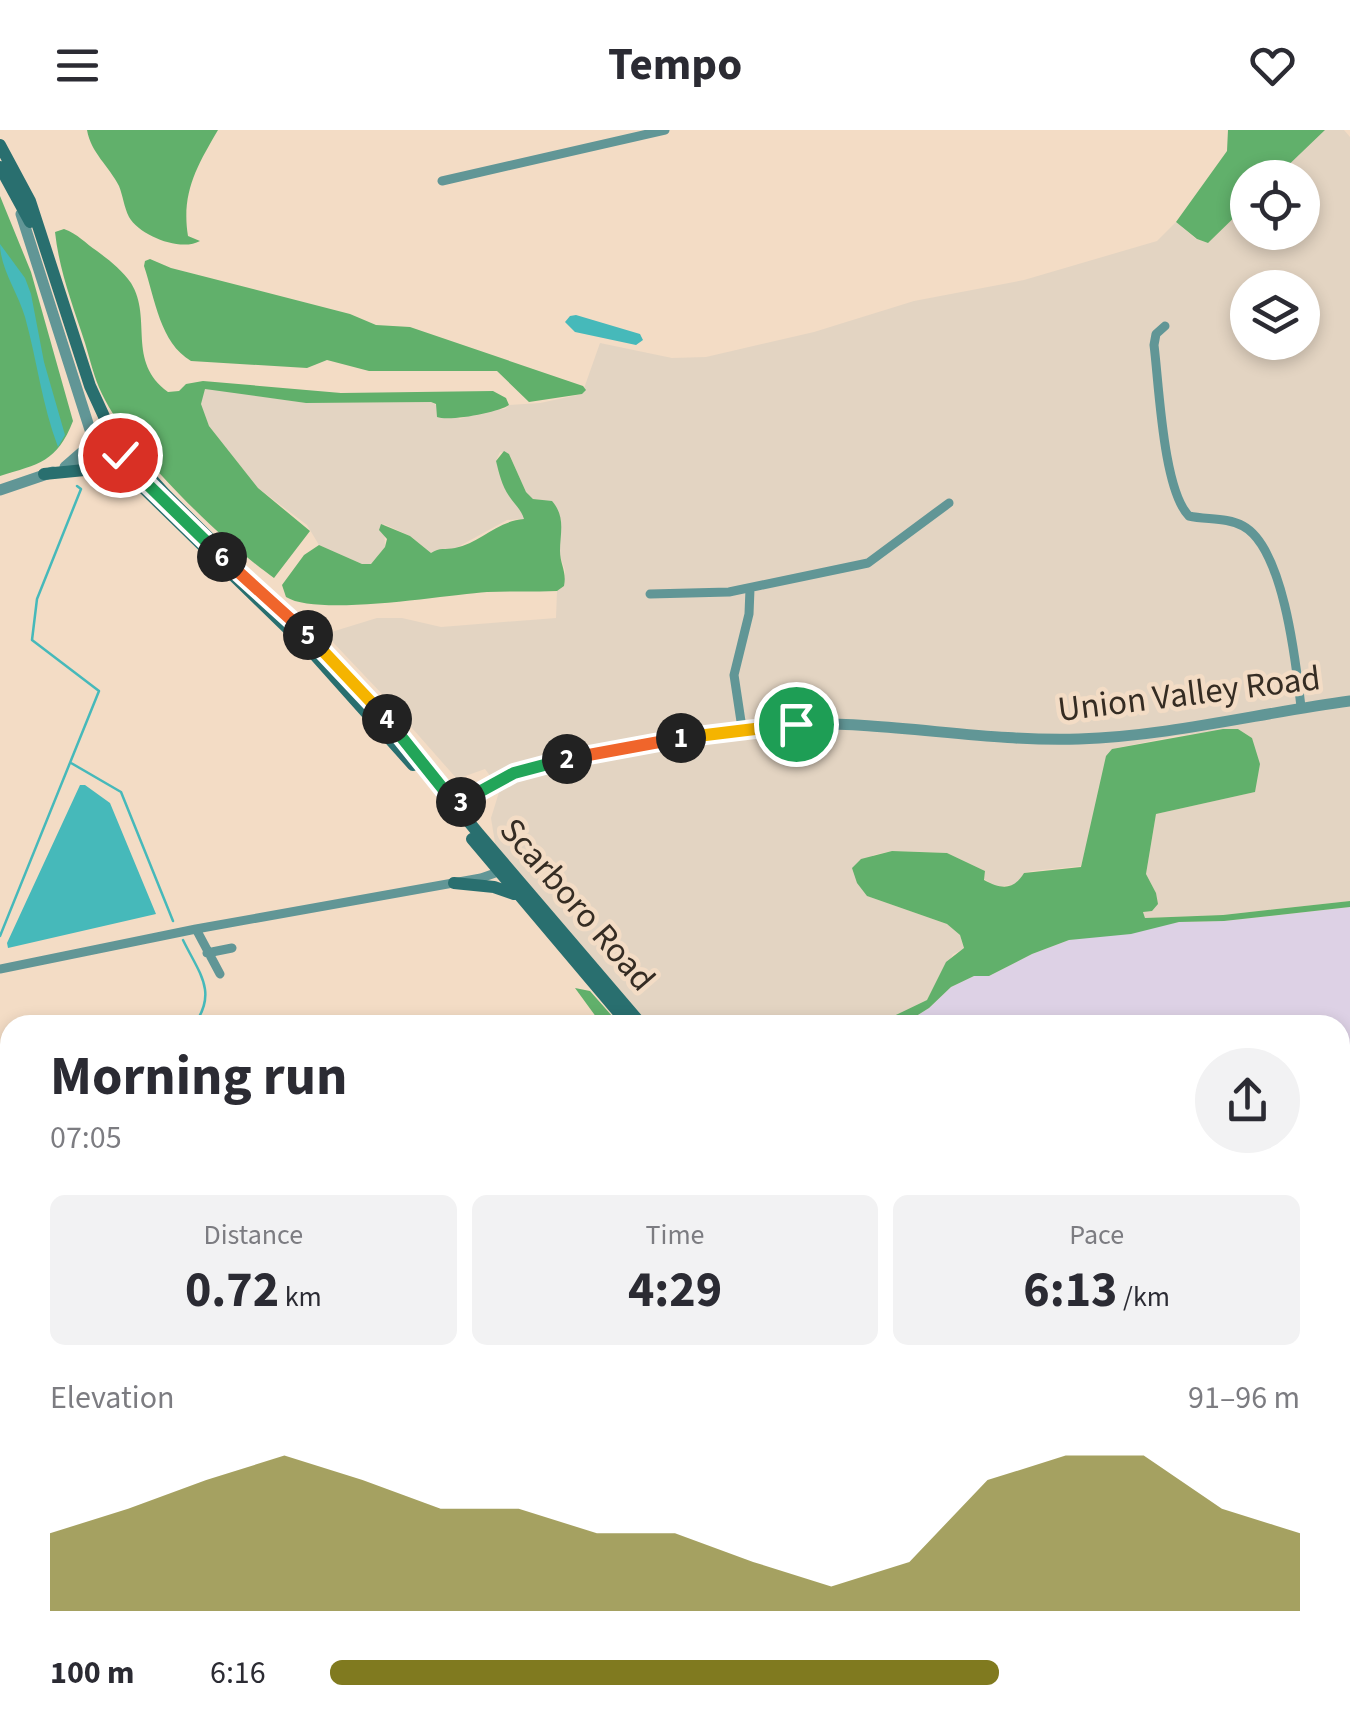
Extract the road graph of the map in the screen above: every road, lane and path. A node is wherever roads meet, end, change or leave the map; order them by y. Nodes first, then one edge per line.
1 (665, 130) edge
2 (0, 144) edge
3 (3, 172) edge
4 (442, 181) dead end
5 (1165, 326) dead end
6 (115, 448) junction
7 (66, 467) junction
8 (44, 474) junction
9 (134, 479) junction
10 (0, 490) edge
11 (949, 503) dead end
12 (750, 589) junction
13 (650, 594) dead end
14 (1350, 700) edge
15 (1301, 707) junction
16 (742, 728) junction
17 (453, 808) junction
18 (503, 870) junction
19 (454, 883) junction
20 (521, 898) junction
21 (196, 929) junction
22 (232, 948) dead end
23 (207, 954) junction
24 (0, 969) edge
25 (220, 974) dead end
26 (620, 1015) edge
27 (633, 1015) edge

1 - 4 street
2 - 6 main road, Scarboro Road
3 - 6 main road, Scarboro Road
3 - 7 street
5 - 15 street
6 - 7 street
6 - 9 main road, Scarboro Road
6 - 17 main road, Scarboro Road
7 - 8 street
8 - 9 main road
8 - 10 street
9 - 17 main road, Scarboro Road
11 - 12 street
12 - 13 street
12 - 16 street
14 - 15 street, Union Valley Road
15 - 16 street, Union Valley Road
16 - 17 street, Union Valley Road
17 - 18 main road, Scarboro Road
18 - 19 street
18 - 20 main road, Scarboro Road
18 - 27 main road, Scarboro Road
19 - 20 main road
19 - 21 street
20 - 26 main road, Scarboro Road
21 - 23 street
21 - 24 street
22 - 23 street
23 - 25 street

